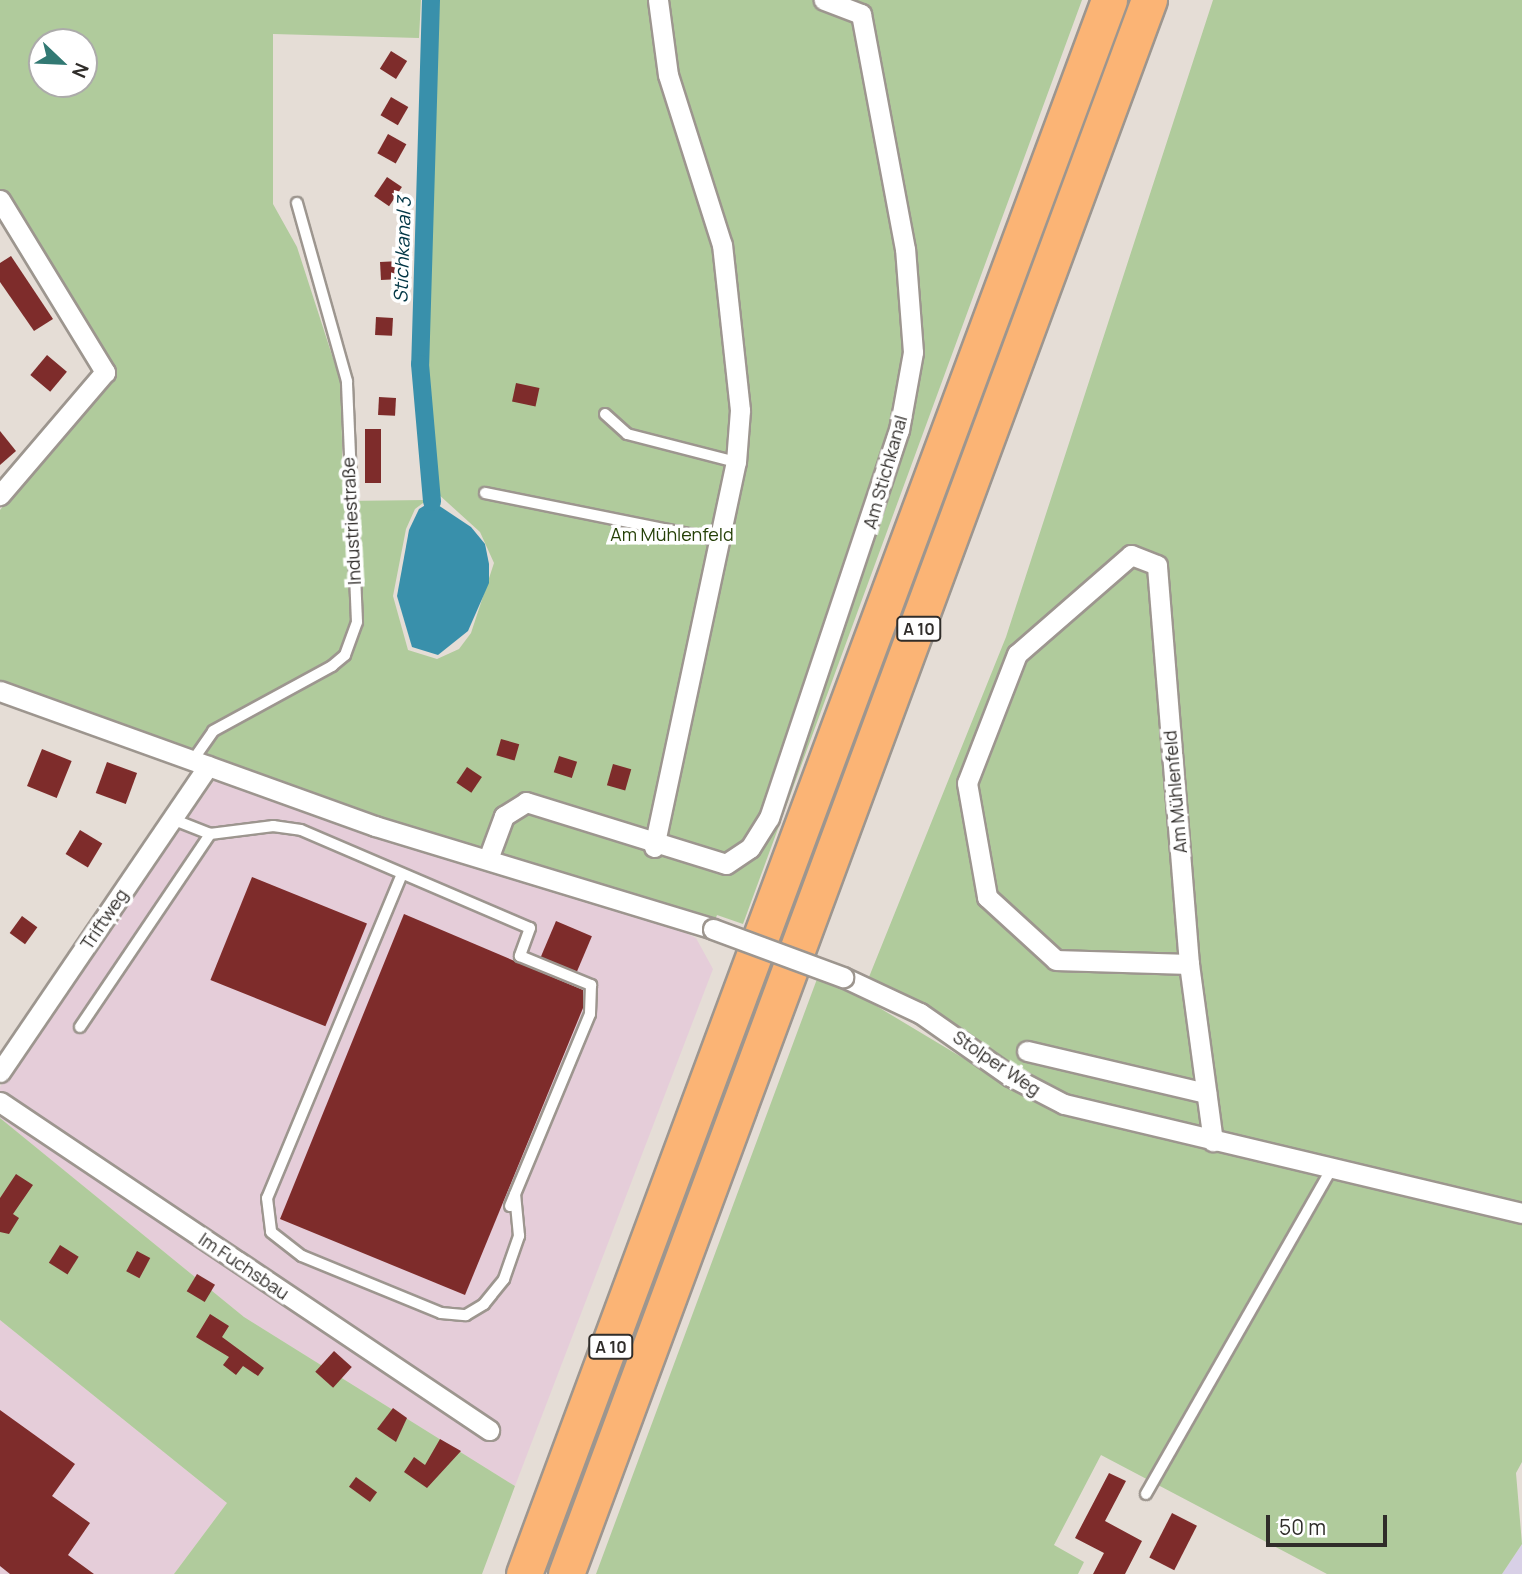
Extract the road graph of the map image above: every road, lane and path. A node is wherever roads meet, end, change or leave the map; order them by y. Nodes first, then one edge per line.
1 (658, 0) edge
2 (824, 0) edge
3 (1109, 0) edge
4 (1149, 0) edge
5 (0, 200) edge
6 (298, 203) dead end
7 (605, 414) dead end
8 (736, 462) junction
9 (485, 493) dead end
10 (0, 495) edge
11 (719, 540) junction
12 (0, 691) edge
13 (200, 763) junction
14 (172, 819) junction
15 (210, 834) junction
16 (654, 847) junction
17 (488, 859) junction
18 (402, 874) junction
19 (1189, 964) junction
20 (80, 1027) dead end
21 (1027, 1051) dead end
22 (0, 1072) edge
23 (1206, 1093) junction
24 (0, 1102) edge
25 (1213, 1140) junction
26 (1332, 1168) junction
27 (515, 1194) junction
28 (510, 1206) dead end
29 (1522, 1213) edge
30 (489, 1430) dead end
31 (1146, 1494) dead end
32 (524, 1574) edge
33 (566, 1574) edge

1 - 8 street
2 - 16 street, Am Stichkanal
3 - 32 highway, A 10
4 - 33 highway, A 10
5 - 10 street
6 - 13 lane, Industriestraße
7 - 8 lane
8 - 11 street
9 - 11 lane
11 - 16 street
12 - 13 street
13 - 14 street, Triftweg
13 - 17 street
14 - 15 lane
14 - 22 street, Triftweg
15 - 18 lane
15 - 20 lane
16 - 17 street, Am Stichkanal
17 - 25 street, Stolper Weg, bridge
18 - 27 lane
18 - 27 lane
19 - 19 street, Am Mühlenfeld
19 - 23 street, Am Mühlenfeld
21 - 23 street
23 - 25 street, Am Mühlenfeld
24 - 30 street, Im Fuchsbau
25 - 26 street, Stolper Weg
26 - 29 street, Stolper Weg
26 - 31 lane
27 - 28 lane

